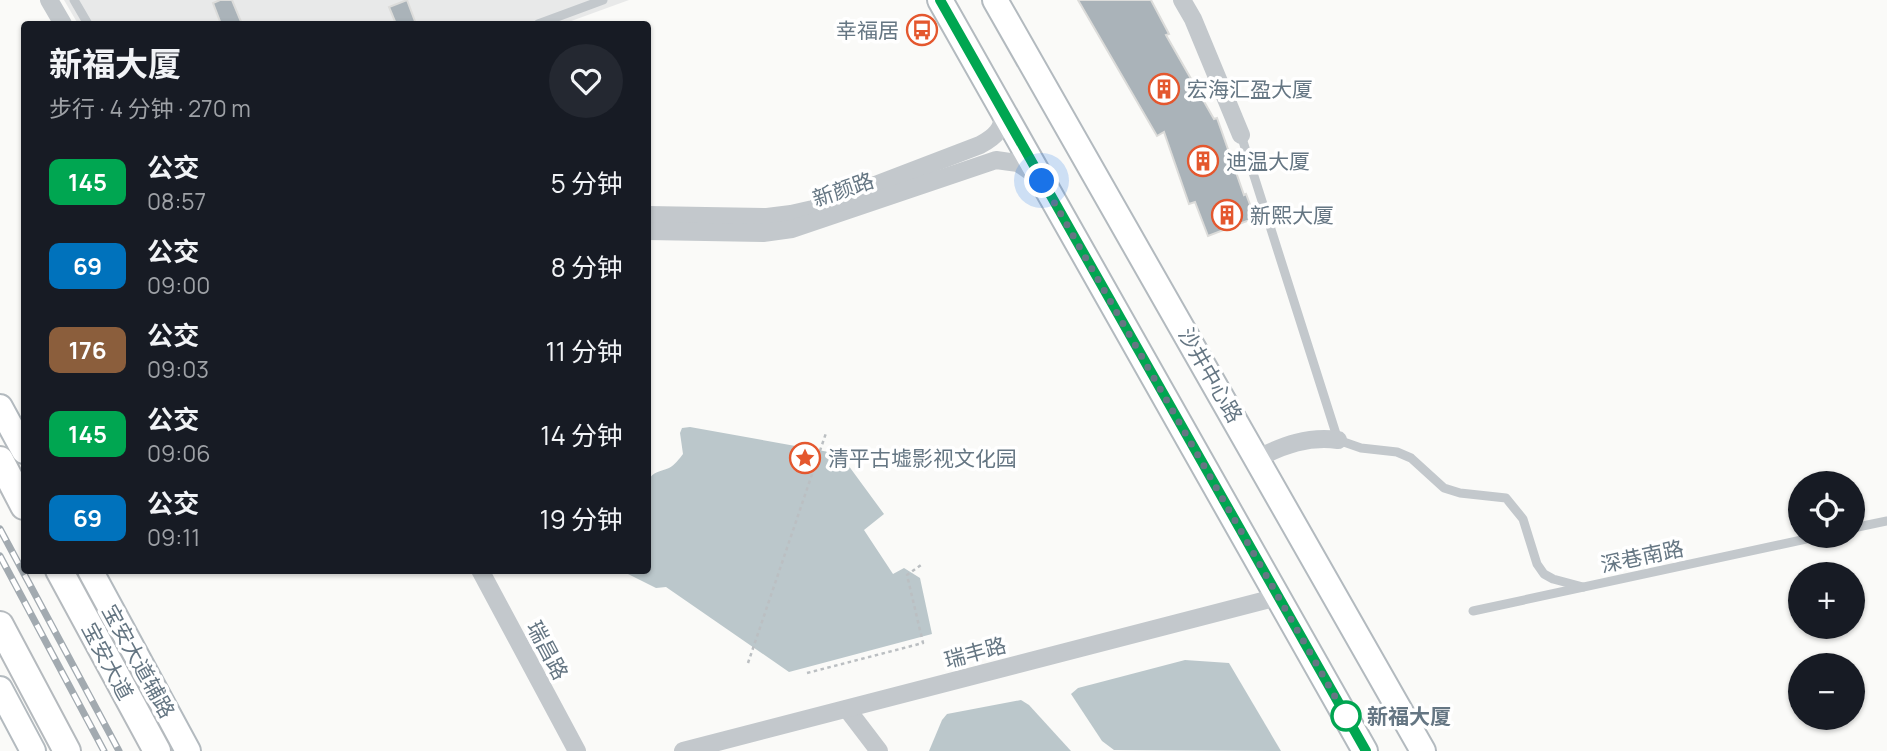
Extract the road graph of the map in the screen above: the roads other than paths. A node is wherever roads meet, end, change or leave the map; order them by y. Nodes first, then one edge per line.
1 (49, 0) edge
2 (74, 0) edge
3 (603, 0) edge
4 (940, 0) edge
5 (995, 0) edge
6 (1182, 0) edge
7 (61, 21) edge
8 (86, 21) edge
9 (546, 21) edge
10 (1003, 111) junction
11 (1241, 135) joint
12 (1042, 181) junction
13 (651, 215) edge
14 (651, 231) edge
15 (0, 407) edge
16 (1338, 440) junction
17 (21, 446) edge
18 (1258, 458) junction
19 (0, 460) edge
20 (21, 500) edge
21 (1887, 521) edge
22 (1865, 526) edge
23 (1788, 543) edge
24 (62, 574) edge
25 (92, 574) edge
26 (482, 574) edge
27 (1583, 587) junction
28 (1278, 597) junction
29 (1473, 611) dead end
30 (0, 625) edge
31 (0, 689) edge
32 (847, 709) junction
33 (33, 751) edge
34 (67, 751) edge
35 (157, 751) edge
36 (188, 751) edge
37 (577, 751) edge
38 (683, 751) edge
39 (879, 751) edge
40 (1366, 751) edge
41 (1423, 751) edge

1 - 7 street
2 - 8 lane
3 - 9 lane
4 - 10 street
5 - 18 street, 沙井中心路
6 - 11 street
10 - 12 street
10 - 13 street, 新颜路
11 - 16 lane
12 - 14 street, 新颜路
12 - 28 street
15 - 17 street
16 - 18 street
16 - 27 lane
18 - 41 street, 沙井中心路
19 - 20 main road
21 - 22 lane
23 - 27 lane, 深巷南路
24 - 35 main road, 宝安大道
25 - 36 street, 宝安大道辅路
26 - 37 street, 瑞昌路
27 - 29 lane, 深巷南路
28 - 32 street, 瑞丰路
28 - 40 street
30 - 34 main road
31 - 33 street
32 - 38 street, 瑞丰路
32 - 39 street

